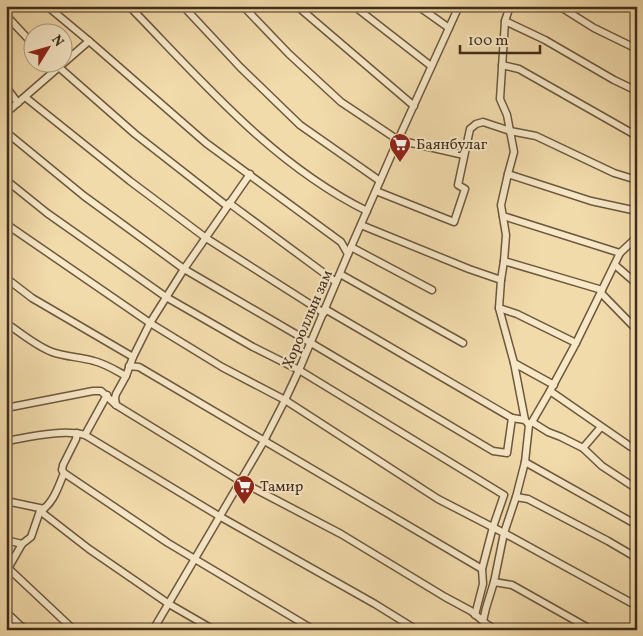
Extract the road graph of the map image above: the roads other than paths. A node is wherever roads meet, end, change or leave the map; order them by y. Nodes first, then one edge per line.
1 (47, 6) edge
2 (129, 6) edge
3 (184, 6) edge
4 (243, 6) edge
5 (297, 6) edge
6 (354, 6) edge
7 (418, 6) edge
8 (459, 6) edge
9 (510, 6) edge
10 (559, 6) edge
11 (6, 15) edge
12 (505, 22) junction
13 (449, 28) junction
14 (22, 32) edge
15 (90, 41) junction
16 (637, 49) edge
17 (72, 57) edge
18 (431, 66) junction
19 (502, 66) junction
20 (54, 72) edge
21 (64, 72) edge
22 (6, 87) edge
23 (637, 91) edge
24 (25, 97) junction
25 (18, 103) junction
26 (414, 106) junction
27 (6, 113) edge
28 (510, 131) junction
29 (6, 132) edge
30 (637, 136) edge
31 (398, 140) junction
32 (464, 155) junction
33 (250, 174) junction
34 (508, 174) junction
35 (6, 180) edge
36 (637, 180) edge
37 (380, 181) junction
38 (376, 191) junction
39 (228, 204) junction
40 (637, 211) edge
41 (367, 212) junction
42 (503, 216) junction
43 (6, 224) edge
44 (361, 224) junction
45 (637, 237) edge
46 (206, 238) junction
47 (351, 247) junction
48 (620, 253) junction
49 (348, 254) junction
50 (504, 261) junction
51 (615, 265) junction
52 (184, 269) junction
53 (340, 274) junction
54 (6, 278) edge
55 (501, 280) junction
56 (336, 282) junction
57 (637, 284) edge
58 (432, 290) dead end
59 (601, 291) junction
60 (166, 297) junction
61 (499, 308) junction
62 (324, 311) junction
63 (6, 323) edge
64 (150, 324) junction
65 (637, 330) edge
66 (311, 342) junction
67 (463, 343) dead end
68 (576, 343) junction
69 (133, 357) junction
70 (514, 363) junction
71 (129, 366) junction
72 (299, 370) junction
73 (126, 376) junction
74 (552, 388) junction
75 (107, 395) junction
76 (285, 400) junction
77 (116, 405) junction
78 (6, 408) edge
79 (512, 418) junction
80 (529, 422) junction
81 (601, 427) junction
82 (77, 433) junction
83 (85, 435) junction
84 (264, 440) junction
85 (6, 441) edge
86 (637, 447) edge
87 (583, 448) junction
88 (525, 462) junction
89 (64, 473) junction
90 (240, 481) junction
91 (637, 488) edge
92 (516, 496) junction
93 (6, 501) edge
94 (42, 510) junction
95 (219, 516) junction
96 (637, 525) edge
97 (493, 527) junction
98 (504, 533) junction
99 (6, 540) edge
100 (22, 544) junction
101 (637, 558) edge
102 (195, 559) junction
103 (482, 569) junction
104 (7, 570) edge
105 (494, 582) junction
106 (169, 604) junction
107 (637, 606) edge
108 (6, 612) edge
109 (475, 615) junction
110 (483, 625) edge
111 (25, 630) edge
112 (74, 630) edge
113 (153, 630) edge
114 (214, 630) edge
115 (314, 630) edge
116 (417, 630) edge
117 (496, 630) edge
118 (592, 630) edge

1 - 15 street
2 - 41 street
3 - 37 street
4 - 31 street
5 - 26 street
6 - 18 street
7 - 13 street
8 - 13 street, Хорооллын зам
9 - 12 street
10 - 16 street
11 - 14 street
12 - 19 street
12 - 23 street
13 - 18 street, Хорооллын зам
15 - 17 street
15 - 33 street
18 - 26 street, Хорооллын зам
19 - 28 street
19 - 30 street
20 - 24 street
21 - 39 street
22 - 25 street
24 - 25 street
24 - 46 street
25 - 27 street
26 - 31 street, Хорооллын зам
28 - 32 street
28 - 34 street
28 - 36 street
29 - 52 street
31 - 32 street
31 - 37 street, Хорооллын зам
32 - 38 street
33 - 39 street
33 - 49 street
34 - 40 street
34 - 42 street
35 - 60 street
37 - 38 street, Хорооллын зам
38 - 41 street, Хорооллын зам
39 - 46 street
39 - 56 street
41 - 44 street, Хорооллын зам
42 - 48 street
42 - 50 street
43 - 64 street
44 - 47 street, Хорооллын зам
44 - 55 street
45 - 48 street
46 - 52 street
46 - 62 street
47 - 49 street, Хорооллын зам
47 - 58 street
48 - 51 street
49 - 53 street, Хорооллын зам
50 - 55 street
50 - 59 street
51 - 57 street
51 - 59 street
52 - 60 street
52 - 66 street
53 - 56 street, Хорооллын зам
53 - 67 street
54 - 69 street
55 - 61 street
56 - 62 street, Хорооллын зам
59 - 65 street
59 - 68 street
60 - 64 street
60 - 72 street
61 - 68 street
61 - 70 street
62 - 66 street, Хорооллын зам
62 - 79 street
63 - 73 street
64 - 69 street
64 - 76 street
66 - 72 street, Хорооллын зам
66 - 79 street
68 - 74 street
69 - 71 street
70 - 74 street
70 - 80 street
71 - 73 street
71 - 84 street
72 - 76 street, Хорооллын зам
72 - 97 street
73 - 77 street
74 - 80 street
74 - 81 street
75 - 77 street
75 - 78 street
75 - 83 street
76 - 84 street, Хорооллын зам
76 - 97 street
77 - 90 street
79 - 80 street
80 - 87 street
80 - 88 street
81 - 86 street
81 - 87 street
82 - 83 street
82 - 85 street
82 - 89 street
83 - 95 street
84 - 90 street, Хорооллын зам
84 - 103 street
87 - 91 street
88 - 92 street
88 - 96 street
89 - 94 street
89 - 102 street
90 - 95 street, Хорооллын зам
90 - 109 street
92 - 98 street
92 - 101 street
93 - 94 street
94 - 100 street
94 - 106 street
95 - 102 street, Хорооллын зам
95 - 116 street
97 - 98 street
97 - 103 street
98 - 105 street
98 - 107 street
99 - 100 street
100 - 104 street
102 - 106 street, Хорооллын зам
102 - 115 street
103 - 109 street
104 - 112 street
105 - 110 street
105 - 118 street
106 - 113 street, Хорооллын зам
106 - 114 street
108 - 111 street
109 - 110 street
110 - 117 street

